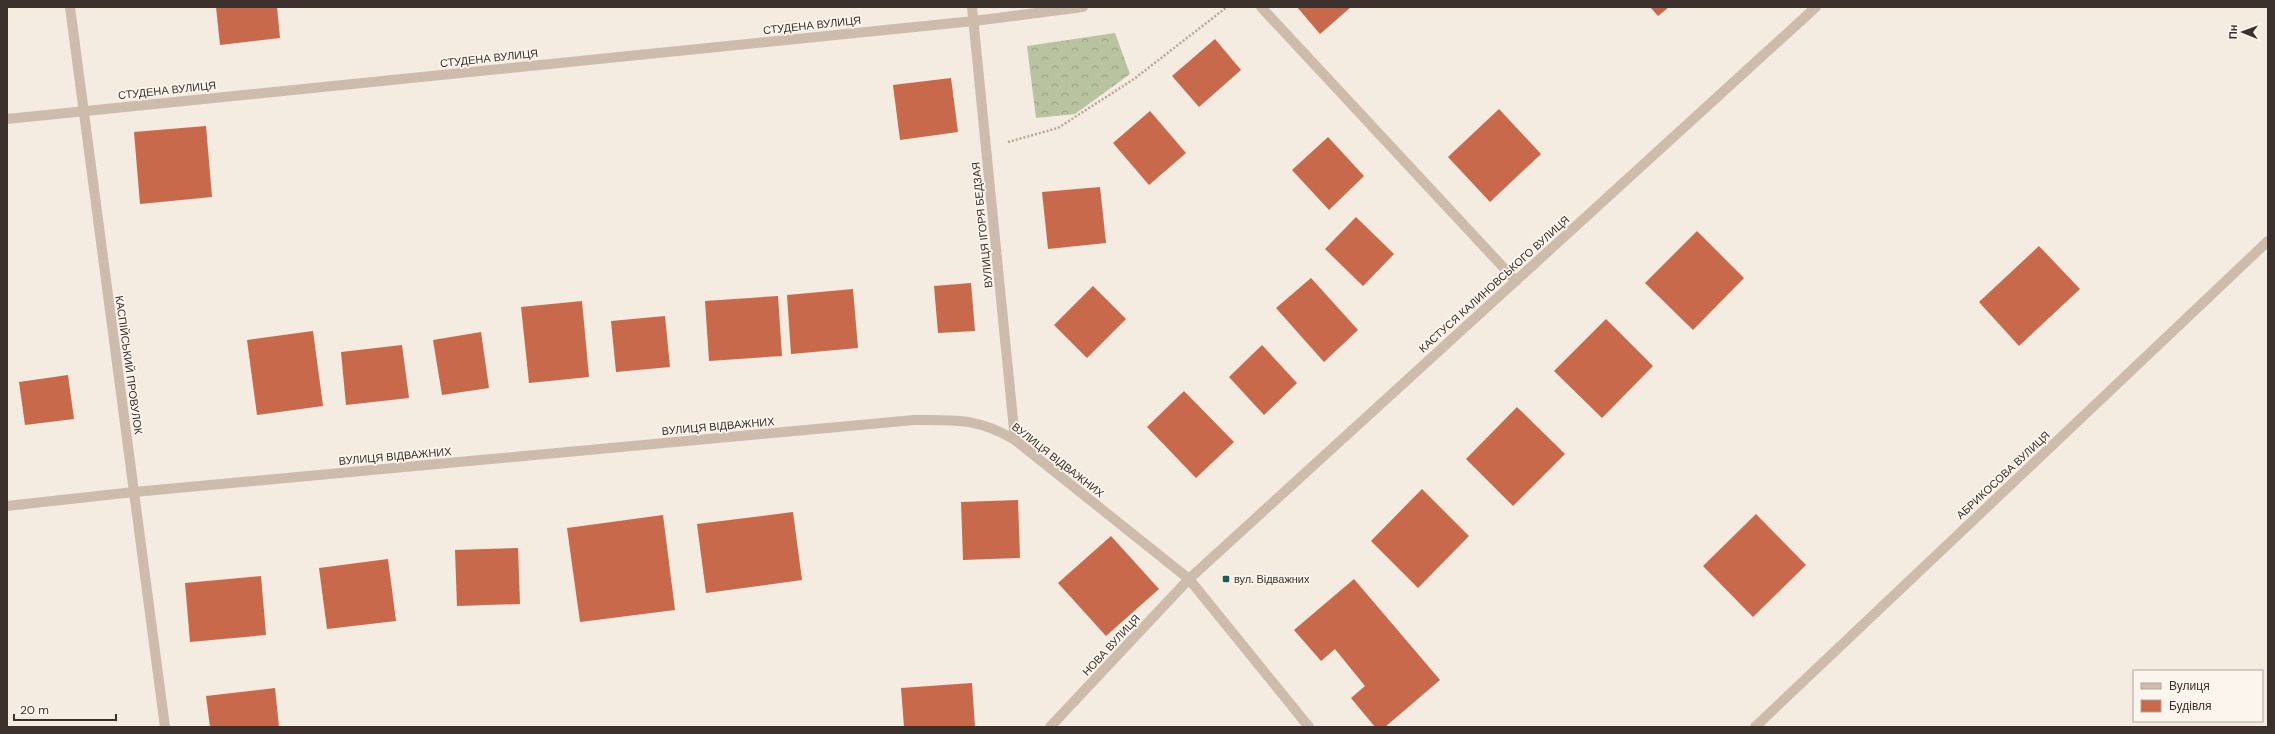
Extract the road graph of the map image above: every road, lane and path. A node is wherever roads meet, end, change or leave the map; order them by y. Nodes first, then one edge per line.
1 (70, 7) edge
2 (972, 7) edge
3 (1083, 7) edge
4 (1227, 7) edge
5 (1261, 7) edge
6 (1816, 7) edge
7 (974, 21) junction
8 (83, 110) junction
9 (7, 119) edge
10 (986, 148) junction
11 (2268, 241) edge
12 (1516, 281) junction
13 (1015, 440) junction
14 (134, 492) junction
15 (7, 506) edge
16 (1189, 579) junction
17 (166, 727) edge
18 (1050, 727) edge
19 (1309, 727) edge
20 (1754, 727) edge

1 - 8 street, КАСПІЙСЬКИЙ ПРОВУЛОК
2 - 7 street, ВУЛИЦЯ ІГОРЯ БЕДЗАЯ
3 - 7 street, СТУДЕНА ВУЛИЦЯ
4 - 10 path
5 - 12 street
6 - 12 street, КАСТУСЯ КАЛИНОВСЬКОГО ВУЛИЦЯ
7 - 8 street, СТУДЕНА ВУЛИЦЯ
7 - 10 street, ВУЛИЦЯ ІГОРЯ БЕДЗАЯ
8 - 9 street, СТУДЕНА ВУЛИЦЯ
8 - 14 street, КАСПІЙСЬКИЙ ПРОВУЛОК
10 - 13 street, ВУЛИЦЯ ІГОРЯ БЕДЗАЯ
11 - 20 street, АБРИКОСОВА ВУЛИЦЯ
12 - 16 street, КАСТУСЯ КАЛИНОВСЬКОГО ВУЛИЦЯ
13 - 14 street, ВУЛИЦЯ ВІДВАЖНИХ
13 - 16 street, ВУЛИЦЯ ВІДВАЖНИХ
14 - 15 street, ВУЛИЦЯ ВІДВАЖНИХ
14 - 17 street, КАСПІЙСЬКИЙ ПРОВУЛОК
16 - 18 street, НОВА ВУЛИЦЯ
16 - 19 street, ВУЛИЦЯ ВІДВАЖНИХ

